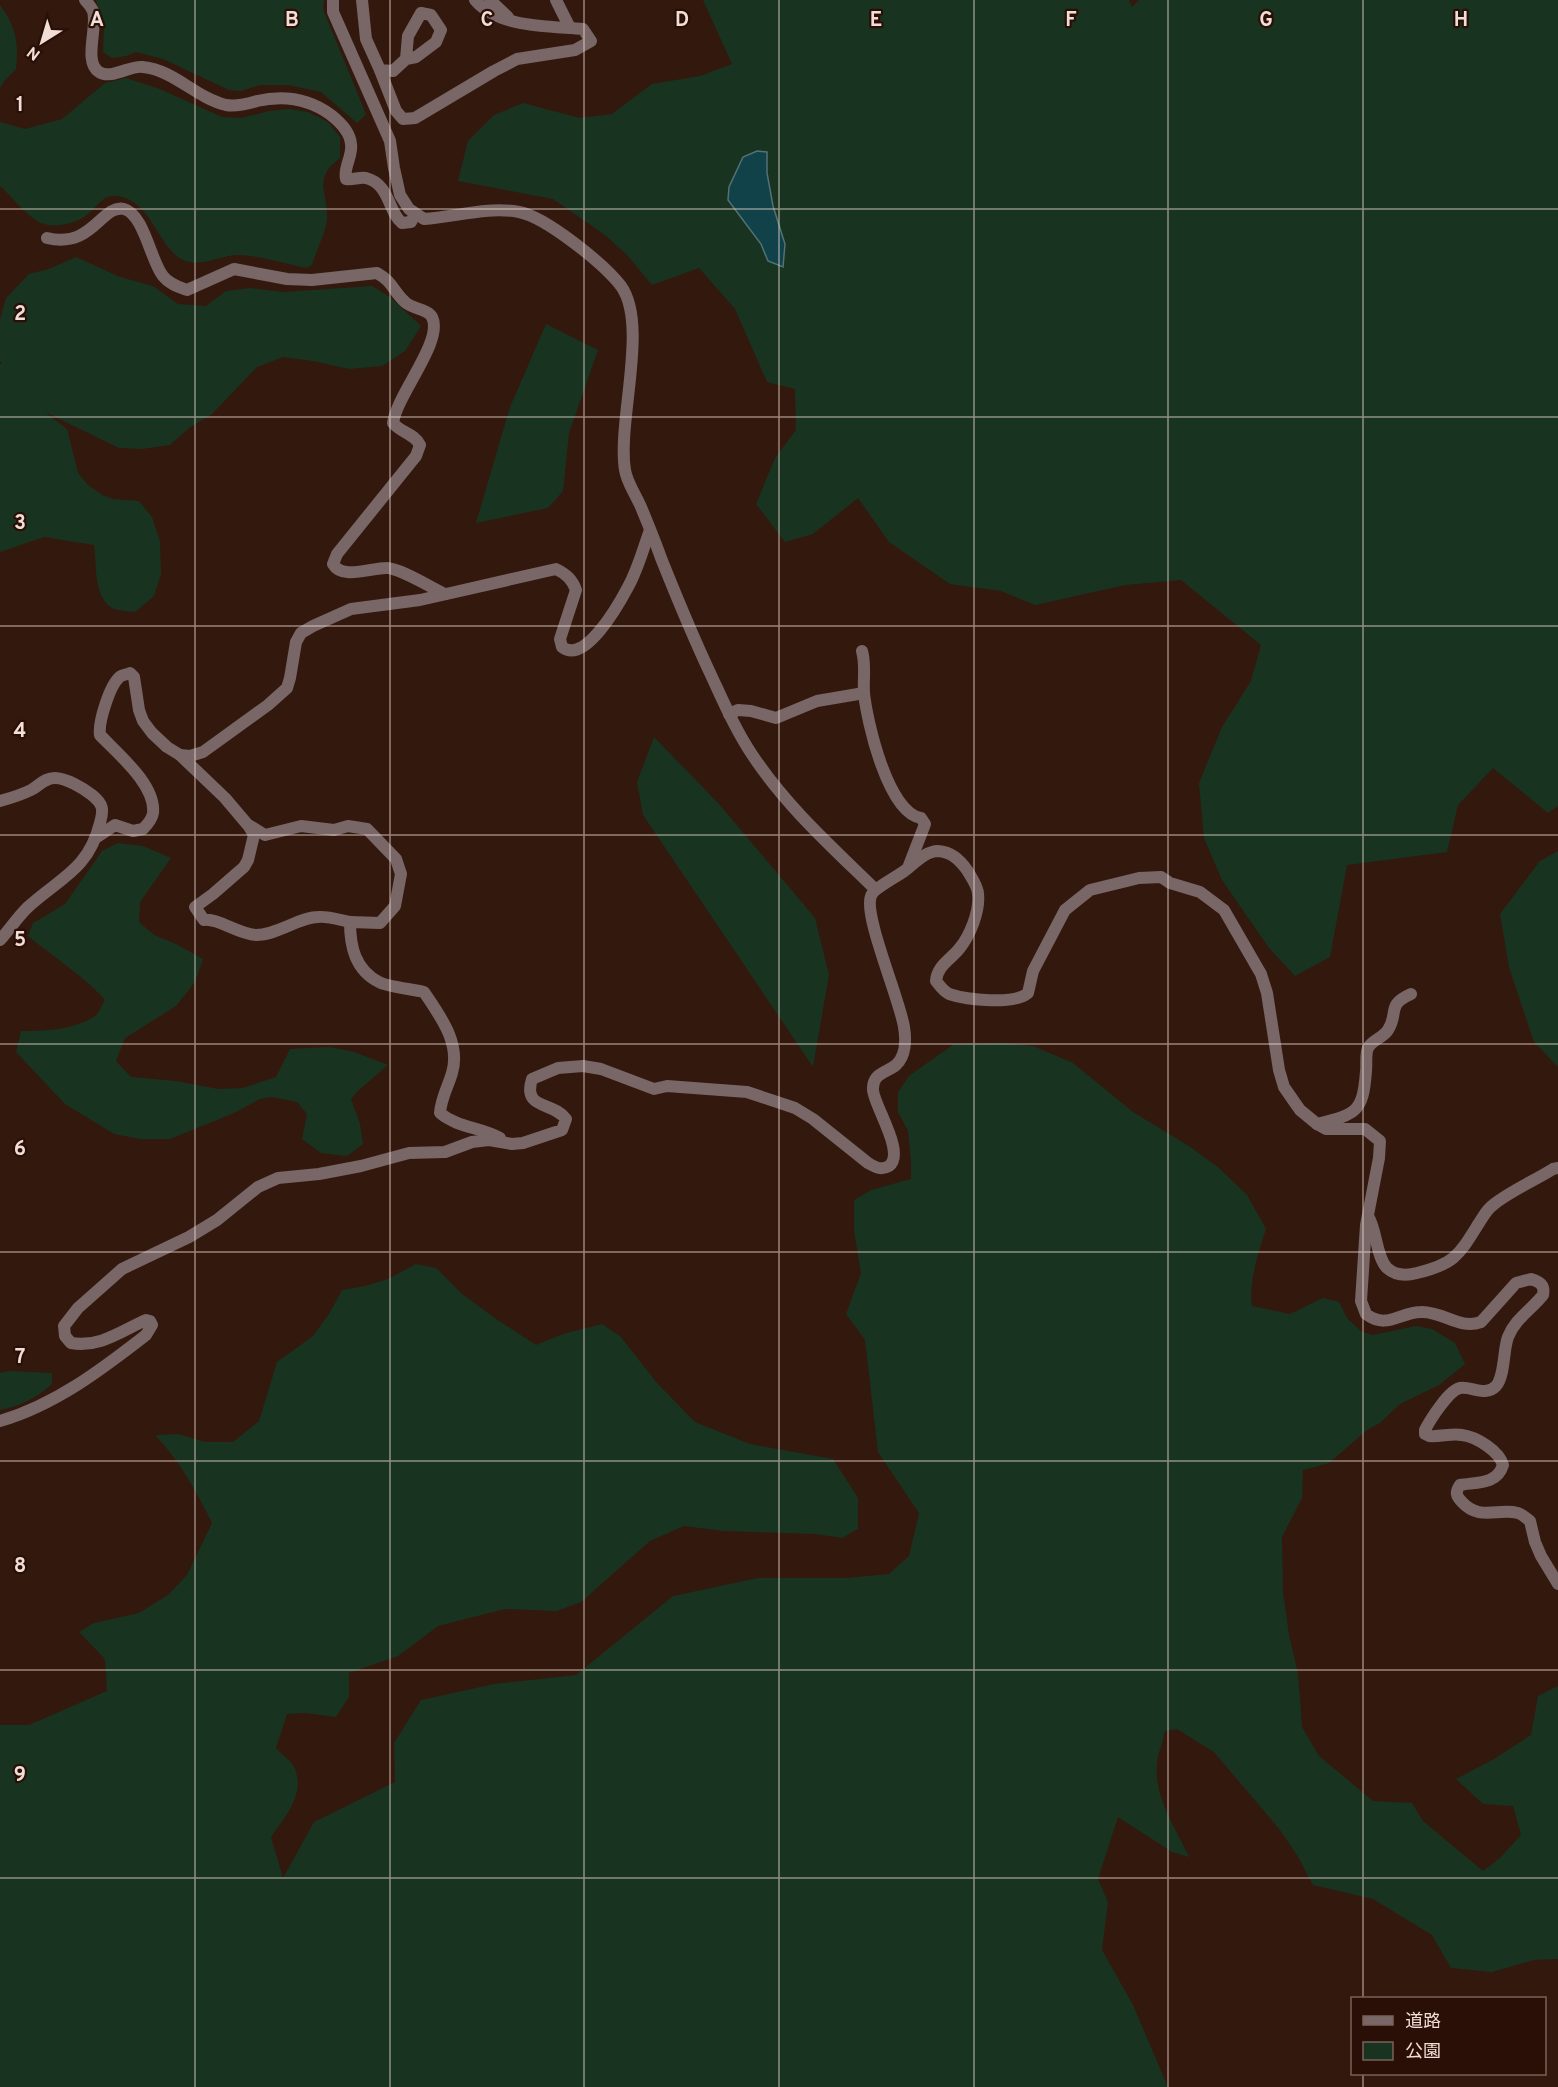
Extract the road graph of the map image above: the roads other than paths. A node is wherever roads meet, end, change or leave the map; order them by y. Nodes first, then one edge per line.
1 (85, 0) edge
2 (333, 0) edge
3 (362, 0) edge
4 (475, 0) edge
5 (490, 0) edge
6 (556, 0) edge
7 (512, 20) junction
8 (570, 28) junction
9 (406, 59) dead end
10 (380, 70) junction
11 (415, 214) junction
12 (47, 238) dead end
13 (650, 530) junction
14 (445, 594) junction
15 (862, 651) dead end
16 (864, 693) junction
17 (729, 714) junction
18 (180, 755) junction
19 (0, 801) edge
20 (247, 824) junction
21 (97, 837) junction
22 (908, 869) junction
23 (875, 889) junction
24 (350, 922) junction
25 (0, 940) edge
26 (1411, 994) dead end
27 (1317, 1124) junction
28 (512, 1144) junction
29 (1558, 1168) edge
30 (1368, 1215) junction
31 (0, 1421) edge
32 (1558, 1584) edge

1 - 11 street
2 - 11 street
3 - 10 street
4 - 7 street
5 - 7 street
6 - 8 street
7 - 8 street
8 - 10 street
9 - 10 street
11 - 13 street
12 - 14 street
13 - 14 street
13 - 17 street
14 - 18 street
15 - 16 street
16 - 17 street
16 - 22 street
17 - 23 street
18 - 20 street
18 - 21 street
19 - 21 street
20 - 24 street
20 - 24 street
21 - 25 street
22 - 23 street
22 - 27 street
23 - 28 street
24 - 28 street
26 - 27 street
27 - 30 street
28 - 31 street
29 - 30 street
30 - 32 street

